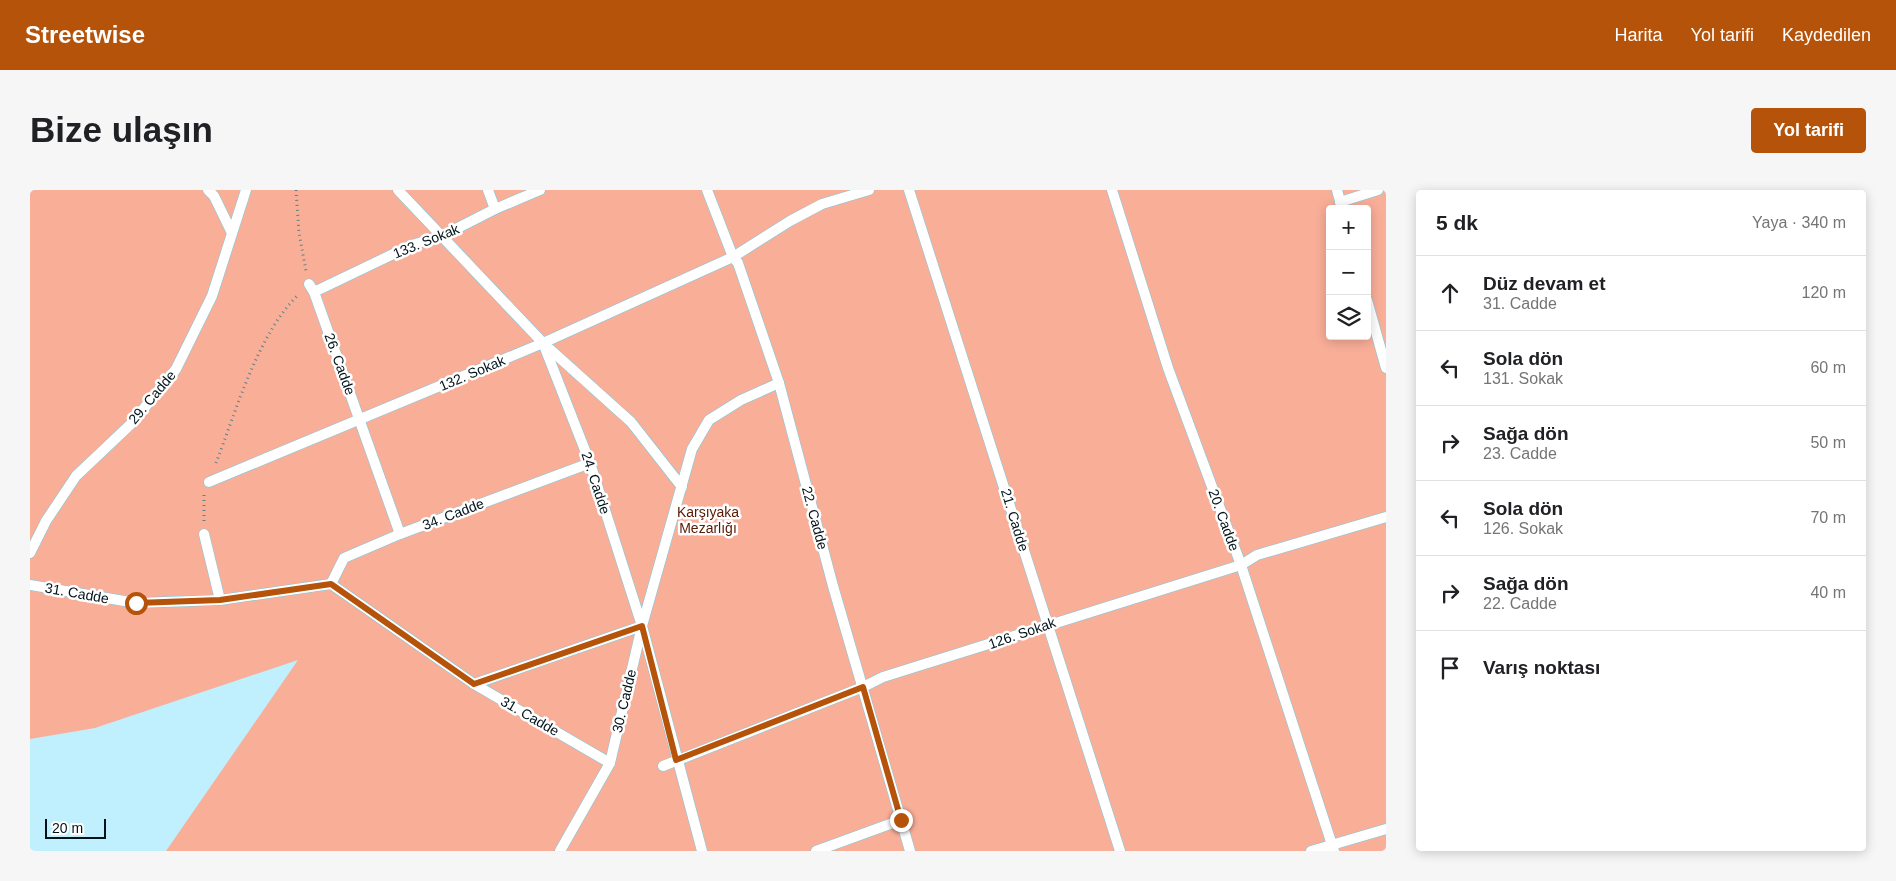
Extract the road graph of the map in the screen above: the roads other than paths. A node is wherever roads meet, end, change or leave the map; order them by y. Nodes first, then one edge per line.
1 (208, 190) edge
2 (246, 190) edge
3 (398, 190) edge
4 (488, 190) edge
5 (540, 190) edge
6 (707, 190) edge
7 (869, 190) edge
8 (909, 190) edge
9 (1112, 190) edge
10 (1338, 190) edge
11 (1378, 190) edge
12 (1341, 205) edge
13 (495, 209) junction
14 (232, 233) junction
15 (442, 236) junction
16 (733, 257) junction
17 (311, 288) joint
18 (1371, 314) edge
19 (543, 343) junction
20 (1386, 368) edge
21 (779, 383) junction
22 (361, 420) junction
23 (590, 463) junction
24 (209, 482) road end
25 (682, 487) junction
26 (1386, 517) edge
27 (204, 534) road end
28 (400, 534) junction
29 (30, 553) edge
30 (1241, 565) junction
31 (331, 584) junction
32 (30, 585) edge
33 (220, 600) junction
34 (1047, 624) junction
35 (642, 626) junction
36 (474, 684) junction
37 (863, 687) junction
38 (676, 760) junction
39 (610, 762) junction
40 (663, 766) dead end
41 (901, 820) junction
42 (1386, 829) edge
43 (1333, 848) edge
44 (560, 851) edge
45 (702, 851) edge
46 (816, 851) edge
47 (910, 851) edge
48 (1120, 851) edge
49 (1311, 851) edge

1 - 14 lane
2 - 14 lane, 29. Cadde
3 - 15 lane
4 - 13 lane
5 - 13 lane, 133. Sokak
6 - 16 lane, 22. Cadde
7 - 16 lane, 132. Sokak
8 - 34 lane, 21. Cadde
9 - 30 lane, 20. Cadde
10 - 12 lane
11 - 12 lane
13 - 15 lane, 133. Sokak
14 - 29 lane, 29. Cadde
15 - 17 lane, 133. Sokak
15 - 19 lane
16 - 19 lane, 132. Sokak
16 - 21 lane, 22. Cadde
17 - 22 lane, 26. Cadde
18 - 20 lane
19 - 22 lane, 132. Sokak
19 - 23 lane, 24. Cadde
19 - 25 lane
21 - 25 lane, 30. Cadde
21 - 37 lane, 22. Cadde
22 - 24 lane, 132. Sokak
22 - 28 lane, 26. Cadde
23 - 28 lane, 34. Cadde
23 - 35 lane, 24. Cadde
25 - 35 lane, 30. Cadde
26 - 30 lane, 126. Sokak
27 - 33 lane
28 - 31 lane, 34. Cadde
30 - 34 lane, 126. Sokak
30 - 43 lane, 20. Cadde
31 - 33 lane, 31. Cadde
31 - 36 lane, 31. Cadde
32 - 33 lane, 31. Cadde
34 - 37 lane, 126. Sokak
34 - 48 lane, 21. Cadde
35 - 36 lane
35 - 38 lane, 24. Cadde
35 - 39 lane, 30. Cadde
36 - 39 lane, 31. Cadde
37 - 38 lane, 126. Sokak
37 - 41 lane, 22. Cadde
38 - 40 lane, 126. Sokak
38 - 45 lane, 24. Cadde
39 - 44 lane, 30. Cadde
41 - 46 lane
41 - 47 lane, 22. Cadde
42 - 43 lane
43 - 49 lane

